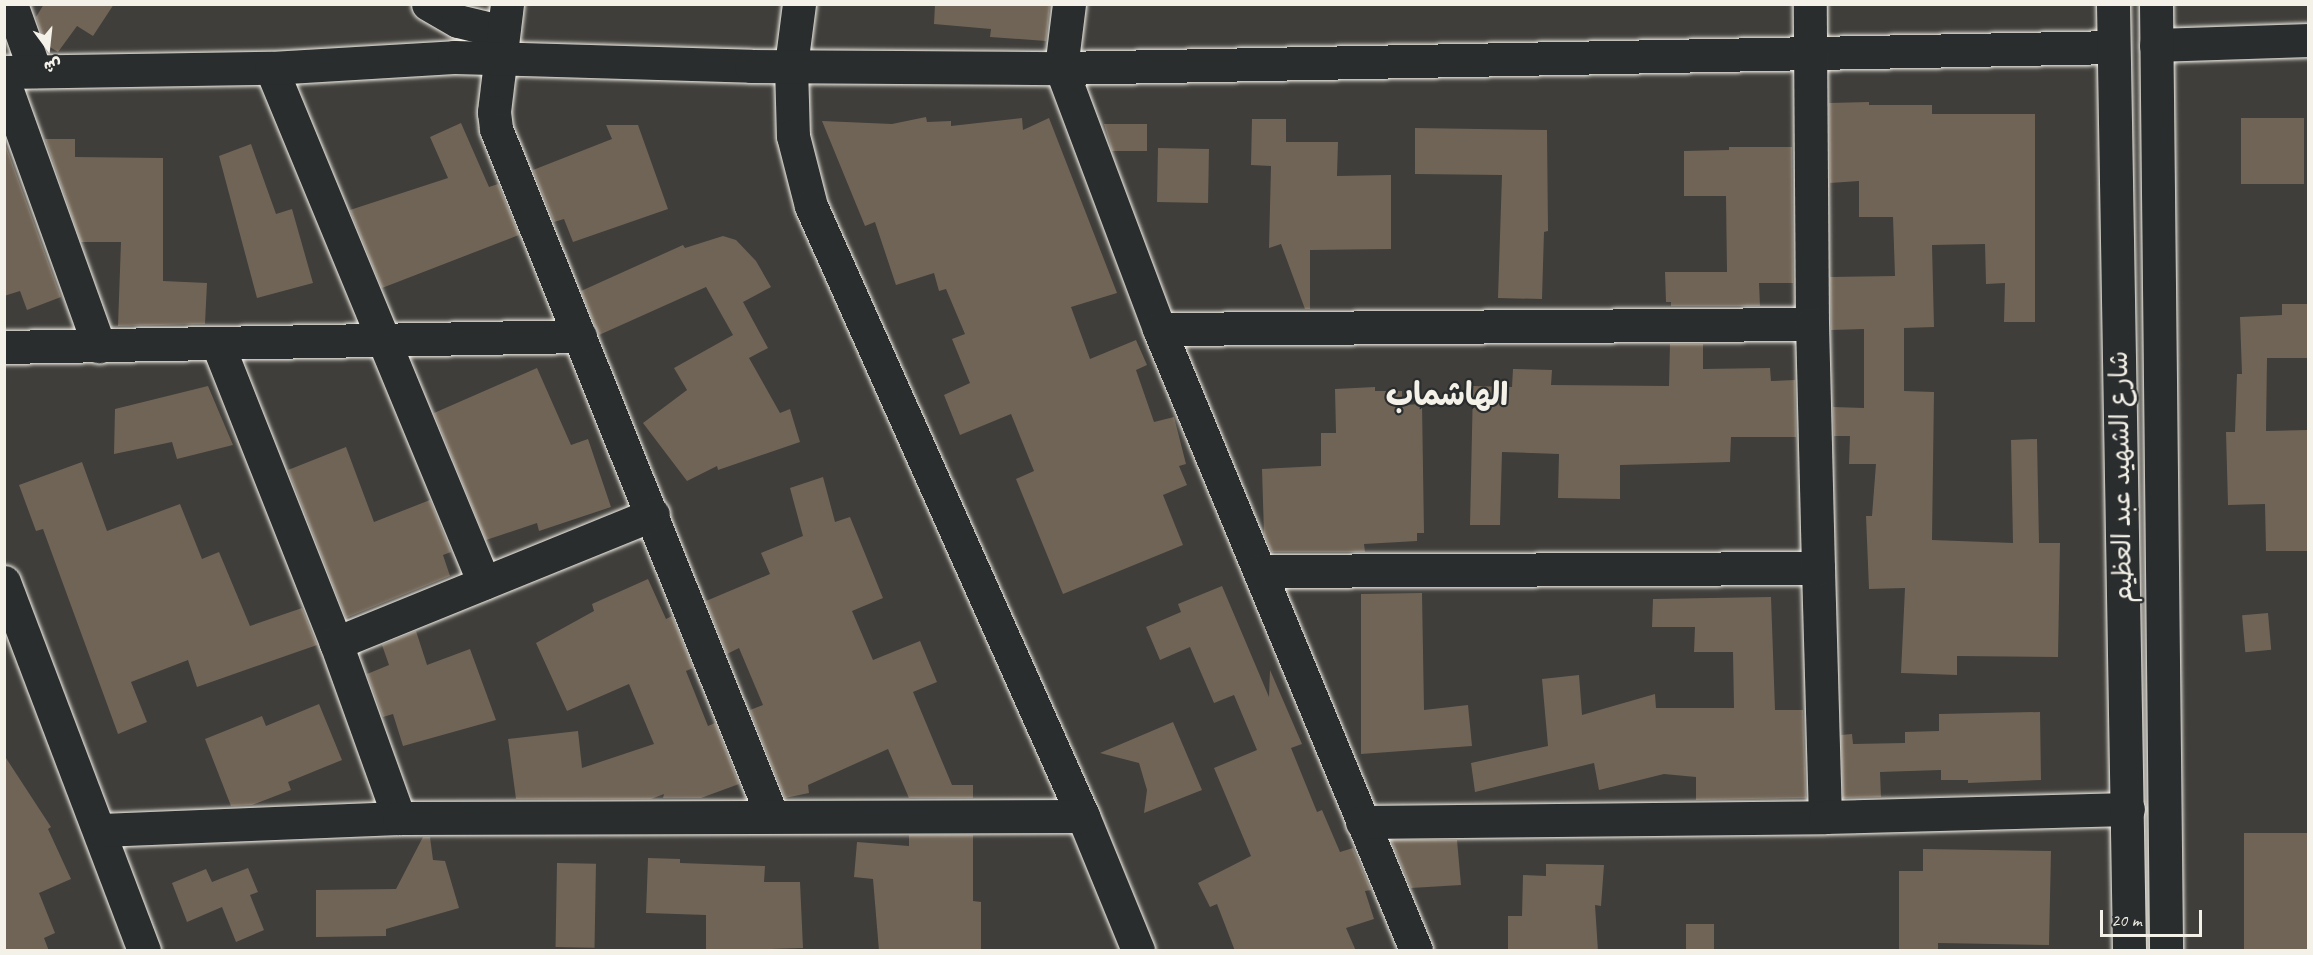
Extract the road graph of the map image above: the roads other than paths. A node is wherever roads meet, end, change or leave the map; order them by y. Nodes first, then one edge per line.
1 (11, 4) edge
2 (428, 4) edge
3 (799, 4) edge
4 (1070, 4) edge
5 (1810, 4) edge
6 (2113, 4) edge
7 (2156, 4) edge
8 (503, 31) edge
9 (2308, 40) edge
10 (2156, 45) junction
11 (2113, 47) junction
12 (1811, 51) junction
13 (791, 66) junction
14 (271, 68) junction
15 (1060, 68) junction
16 (20, 71) edge
17 (4, 82) edge
18 (1812, 324) junction
19 (1159, 329) junction
20 (580, 336) junction
21 (383, 339) junction
22 (218, 345) junction
23 (99, 346) junction
24 (4, 347) edge
25 (2121, 454) junction
26 (2161, 454) junction
27 (653, 514) junction
28 (1818, 568) junction
29 (1261, 571) junction
30 (4, 582) edge
31 (484, 583) junction
32 (336, 643) junction
33 (2128, 809) junction
34 (772, 816) junction
35 (1083, 816) junction
36 (1825, 817) junction
37 (399, 818) junction
38 (1362, 822) junction
39 (101, 830) junction
40 (144, 951) edge
41 (1138, 951) edge
42 (1416, 951) edge
43 (2129, 951) edge
44 (2166, 951) edge

1 - 16 street
2 - 8 street
3 - 13 street
4 - 15 street
5 - 12 street
6 - 11 street, شارع الشهيد عبد العظيم
7 - 10 street, شارع الشهيد عبد العظيم
8 - 13 street
8 - 14 street
8 - 20 street
9 - 10 street
10 - 26 street, شارع الشهيد عبد العظيم
11 - 12 street
11 - 25 street, شارع الشهيد عبد العظيم
12 - 15 street
12 - 18 street
13 - 15 street
13 - 35 street
14 - 16 street
14 - 21 street
15 - 19 street
17 - 23 street
18 - 19 street
18 - 28 street
19 - 29 street
20 - 21 street
20 - 27 street
21 - 22 street
21 - 31 street
22 - 23 street
22 - 32 street
23 - 24 street
25 - 26 street
25 - 33 street, شارع الشهيد عبد العظيم
26 - 44 street, شارع الشهيد عبد العظيم
27 - 31 street
27 - 34 street
28 - 29 street
28 - 36 street
29 - 38 street
30 - 39 street
31 - 32 street
32 - 37 street
33 - 36 street
33 - 43 street, شارع الشهيد عبد العظيم
34 - 35 street
34 - 37 street
35 - 41 street
36 - 38 street
37 - 39 street
38 - 42 street
39 - 40 street

